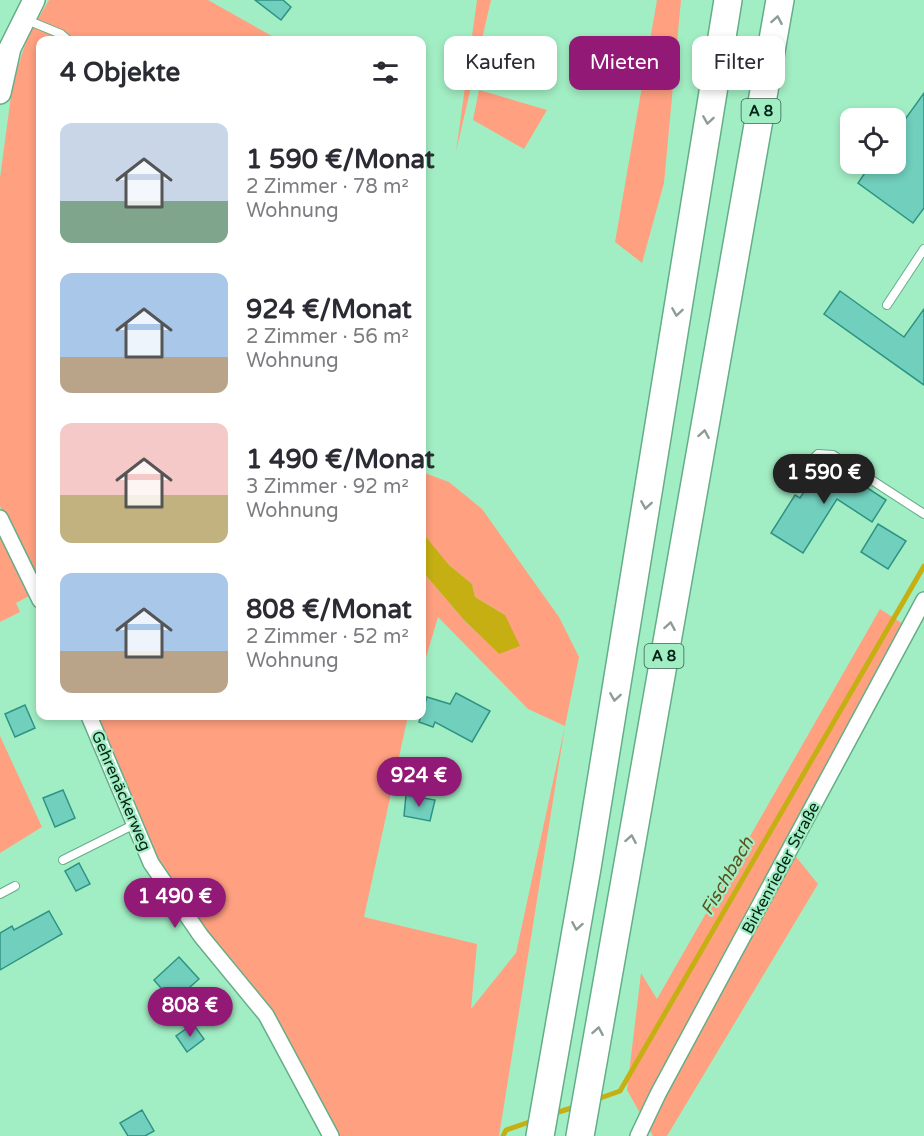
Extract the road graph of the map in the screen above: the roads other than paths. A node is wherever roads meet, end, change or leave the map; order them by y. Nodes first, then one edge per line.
1 (728, 0) edge
2 (780, 0) edge
3 (28, 9) edge
4 (63, 36) edge
5 (0, 93) edge
6 (924, 249) edge
7 (887, 305) dead end
8 (800, 487) dead end
9 (924, 514) edge
10 (0, 518) edge
11 (36, 592) edge
12 (924, 600) edge
13 (91, 720) edge
14 (135, 824) junction
15 (63, 860) dead end
16 (15, 886) dead end
17 (0, 894) edge
18 (582, 1126) edge
19 (541, 1134) edge
20 (331, 1136) edge
21 (638, 1136) edge

1 -> 19 highway, A 8
18 -> 2 highway, A 8
3 - 4 lane
3 - 5 street
6 - 7 lane
8 - 9 lane
10 - 11 street
12 - 21 street, Birkenrieder Straße
13 - 14 street, Gehrenäckerweg
14 - 15 lane
14 - 20 street, Gehrenäckerweg
16 - 17 lane

